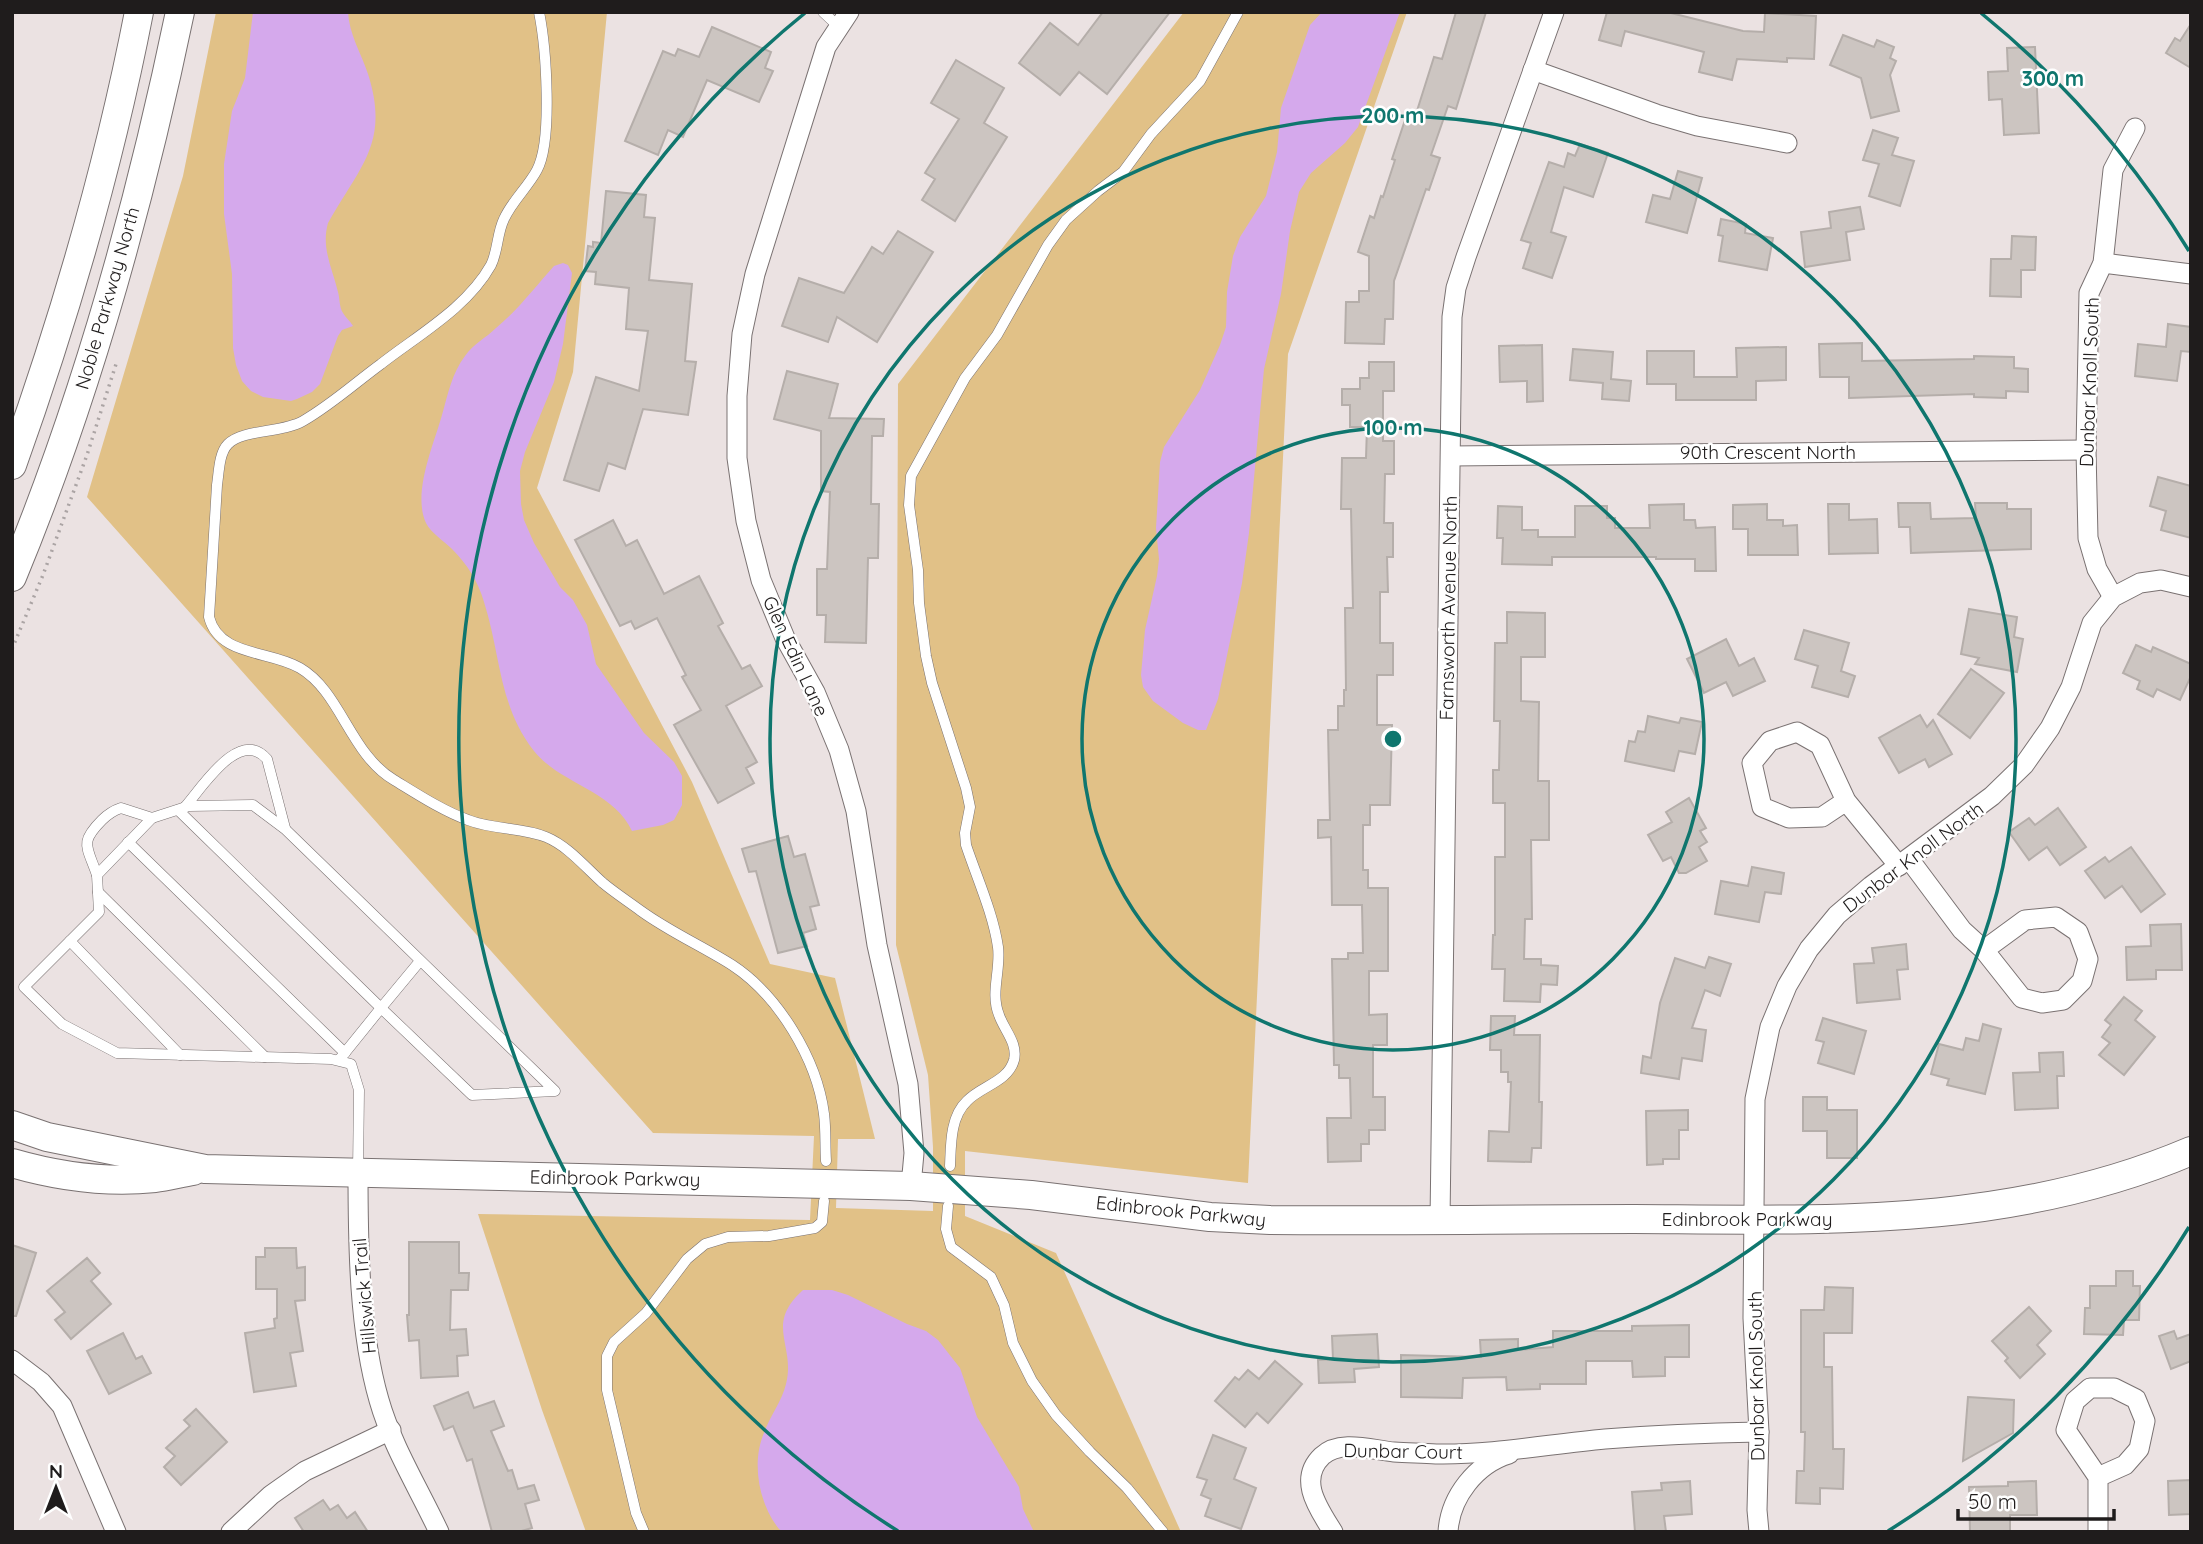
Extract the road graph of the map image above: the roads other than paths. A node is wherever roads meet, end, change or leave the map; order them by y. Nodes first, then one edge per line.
1 (139, 12) edge
2 (180, 12) edge
3 (539, 12) edge
4 (823, 12) edge
5 (1238, 12) edge
6 (1554, 12) edge
7 (844, 20) edge
8 (1533, 71) junction
9 (2135, 128) dead end
10 (1787, 143) dead end
11 (2103, 263) junction
12 (2191, 274) edge
13 (2086, 450) junction
14 (1451, 456) junction
15 (12, 465) edge
16 (12, 577) edge
17 (2191, 587) edge
18 (2113, 597) junction
19 (1846, 801) junction
20 (181, 809) junction
21 (152, 818) junction
22 (285, 829) junction
23 (128, 842) junction
24 (1904, 863) junction
25 (97, 874) junction
26 (98, 892) junction
27 (70, 941) junction
28 (1984, 950) junction
29 (420, 961) junction
30 (381, 1008) junction
31 (180, 1055) junction
32 (342, 1056) junction
33 (265, 1057) junction
34 (12, 1125) edge
35 (2191, 1151) edge
36 (826, 1161) dead end
37 (12, 1163) edge
38 (950, 1166) dead end
39 (205, 1169) junction
40 (358, 1172) junction
41 (911, 1186) junction
42 (824, 1202) dead end
43 (948, 1206) dead end
44 (1755, 1220) junction
45 (1440, 1221) junction
46 (12, 1360) edge
47 (391, 1430) junction
48 (1759, 1432) junction
49 (1527, 1448) junction
50 (2098, 1477) junction
51 (116, 1532) edge
52 (231, 1532) edge
53 (439, 1532) edge
54 (644, 1532) edge
55 (1163, 1532) edge
56 (1333, 1532) edge
57 (1448, 1532) edge
58 (1759, 1532) edge
59 (2098, 1532) edge

1 - 15 street, Noble Parkway North
2 - 16 street, Noble Parkway North
3 - 36 lane
4 - 7 lane
5 - 38 lane
6 - 8 street, Farnsworth Avenue North
7 - 41 street, Glen Edin Lane
8 - 10 street
8 - 14 street, Farnsworth Avenue North
9 - 11 street, Dunbar Knoll South
11 - 12 street
11 - 13 street, Dunbar Knoll South
13 - 14 street, 90th Crescent North
13 - 18 street, Dunbar Knoll South
14 - 45 street, Farnsworth Avenue North
17 - 18 street
18 - 24 street, Dunbar Knoll North
19 - 19 street
19 - 24 street
20 - 21 lane
20 - 22 lane
20 - 22 lane
20 - 30 lane
21 - 23 lane
21 - 25 lane
22 - 29 lane
23 - 25 lane
23 - 32 lane
24 - 28 street
24 - 44 street, Dunbar Knoll North
25 - 26 lane
26 - 27 lane
26 - 33 lane
27 - 31 lane
27 - 31 lane
28 - 28 street
29 - 30 lane
29 - 30 lane
30 - 32 lane
31 - 33 lane
32 - 33 lane
32 - 40 lane
34 - 39 street, Edinbrook Parkway
35 - 44 street, Edinbrook Parkway
37 - 39 street, Edinbrook Parkway
39 - 40 street, Edinbrook Parkway
40 - 41 street, Edinbrook Parkway
40 - 47 street, Hillswick Trail
41 - 45 street, Edinbrook Parkway
42 - 54 lane
43 - 55 lane
44 - 45 street, Edinbrook Parkway
44 - 48 street, Dunbar Knoll South
46 - 51 street
47 - 52 street
47 - 53 street, Hillswick Trail
48 - 49 street, Dunbar Court
48 - 58 street, Dunbar Knoll South
49 - 56 street, Dunbar Court
49 - 57 street, Dunbar Court
50 - 50 street
50 - 59 street

